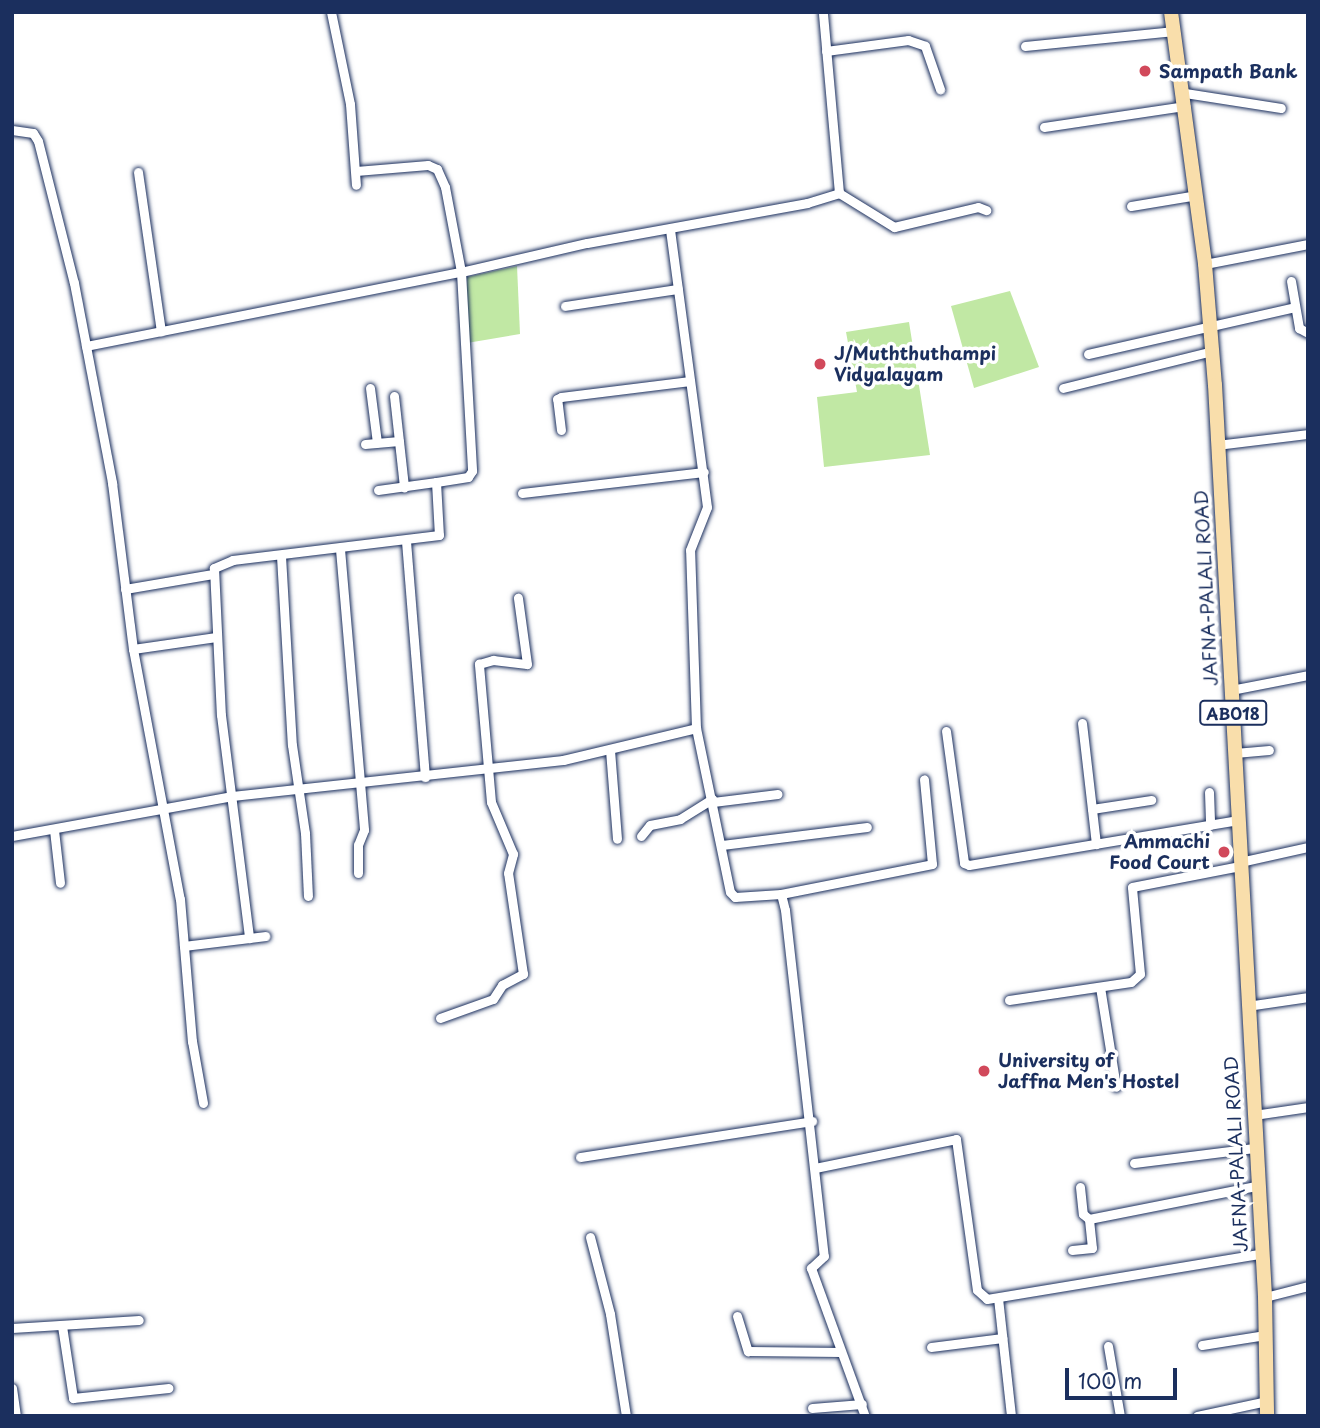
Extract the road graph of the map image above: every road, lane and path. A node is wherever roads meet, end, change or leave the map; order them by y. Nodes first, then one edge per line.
1 (331, 12) edge
2 (823, 12) edge
3 (1171, 12) edge
4 (1174, 30) junction
5 (1025, 46) dead end
6 (826, 51) junction
7 (940, 89) dead end
8 (1185, 99) junction
9 (1281, 108) dead end
10 (1044, 127) dead end
11 (12, 130) edge
12 (355, 171) junction
13 (138, 172) dead end
14 (356, 185) dead end
15 (839, 193) junction
16 (1197, 195) junction
17 (1131, 206) dead end
18 (986, 210) dead end
19 (670, 229) junction
20 (1308, 244) edge
21 (1205, 264) junction
22 (461, 272) junction
23 (1291, 281) dead end
24 (678, 289) junction
25 (565, 306) dead end
26 (1295, 307) junction
27 (1210, 324) junction
28 (161, 331) junction
29 (1308, 333) edge
30 (86, 346) junction
31 (1213, 351) junction
32 (1088, 354) dead end
33 (690, 381) junction
34 (370, 388) dead end
35 (1063, 388) dead end
36 (394, 396) dead end
37 (561, 430) dead end
38 (1308, 434) edge
39 (399, 441) junction
40 (377, 443) junction
41 (365, 444) dead end
42 (1217, 445) junction
43 (704, 472) junction
44 (436, 482) junction
45 (404, 487) junction
46 (378, 490) dead end
47 (522, 494) dead end
48 (406, 541) junction
49 (340, 550) junction
50 (281, 556) junction
51 (213, 574) junction
52 (125, 589) junction
53 (518, 598) dead end
54 (216, 637) junction
55 (133, 649) junction
56 (1308, 675) edge
57 (1231, 690) junction
58 (1082, 723) dead end
59 (696, 728) junction
60 (946, 731) dead end
61 (610, 750) junction
62 (1269, 750) dead end
63 (1235, 753) junction
64 (490, 770) junction
65 (425, 777) junction
66 (924, 779) dead end
67 (361, 782) junction
68 (297, 787) junction
69 (1209, 792) dead end
70 (778, 794) dead end
71 (232, 796) junction
72 (1151, 800) dead end
73 (713, 801) junction
74 (165, 809) junction
75 (1092, 809) junction
76 (1238, 820) junction
77 (1210, 825) junction
78 (867, 827) dead end
79 (54, 830) junction
80 (12, 836) edge
81 (641, 836) dead end
82 (617, 839) dead end
83 (1096, 844) junction
84 (722, 845) junction
85 (1308, 847) edge
86 (1240, 864) junction
87 (358, 873) dead end
88 (60, 883) dead end
89 (781, 894) junction
90 (308, 896) dead end
91 (265, 936) dead end
92 (249, 938) junction
93 (184, 946) junction
94 (1100, 986) junction
95 (1308, 997) edge
96 (1009, 1000) dead end
97 (1247, 1006) junction
98 (440, 1018) dead end
99 (1116, 1087) dead end
100 (203, 1103) dead end
101 (1308, 1107) edge
102 (1254, 1115) junction
103 (812, 1121) junction
104 (1254, 1149) junction
105 (580, 1157) dead end
106 (1133, 1163) dead end
107 (815, 1168) junction
108 (1256, 1186) junction
109 (1080, 1187) dead end
110 (1089, 1219) junction
111 (590, 1237) dead end
112 (1072, 1250) dead end
113 (1259, 1254) junction
114 (1308, 1286) edge
115 (1265, 1297) junction
116 (998, 1298) junction
117 (737, 1316) dead end
118 (139, 1321) dead end
119 (62, 1325) junction
120 (12, 1328) edge
121 (1265, 1335) junction
122 (1002, 1338) junction
123 (1202, 1345) dead end
124 (1108, 1346) dead end
125 (931, 1347) dead end
126 (841, 1352) junction
127 (12, 1388) edge
128 (168, 1388) dead end
129 (862, 1404) junction
130 (812, 1408) dead end
131 (1267, 1408) edge
132 (16, 1416) edge
133 (626, 1416) edge
134 (865, 1416) edge
135 (1011, 1416) edge
136 (1120, 1416) edge
137 (1197, 1416) edge

1 - 12 street
2 - 6 street
3 - 4 main road, JAFNA-PALALI ROAD / AB018
4 - 5 street
4 - 8 main road, JAFNA-PALALI ROAD / AB018
6 - 7 street
6 - 15 street
8 - 9 street
8 - 10 street
8 - 16 main road, JAFNA-PALALI ROAD / AB018
11 - 30 street
12 - 14 street
12 - 22 street
13 - 28 street
15 - 18 street
15 - 19 street
16 - 17 street
16 - 21 main road, JAFNA-PALALI ROAD / AB018
19 - 22 street
19 - 24 street
20 - 21 street
21 - 27 main road, JAFNA-PALALI ROAD / AB018
22 - 28 street
22 - 44 street
23 - 26 street
24 - 25 street
24 - 33 street
26 - 27 street
26 - 29 street
27 - 31 main road, JAFNA-PALALI ROAD / AB018
27 - 32 street
28 - 30 street
30 - 52 street
31 - 35 street
31 - 42 main road, JAFNA-PALALI ROAD / AB018
33 - 37 street
33 - 43 street
34 - 40 street
36 - 39 street
38 - 42 street
39 - 40 street
39 - 45 street
40 - 41 street
42 - 57 main road, JAFNA-PALALI ROAD / AB018
43 - 47 street
43 - 59 street
44 - 45 street
44 - 48 street
45 - 46 street
48 - 49 street
48 - 65 street
49 - 50 street
49 - 67 street
50 - 51 street
50 - 68 street
51 - 52 street
51 - 54 street
52 - 55 street
53 - 64 street
54 - 55 street
54 - 71 street
55 - 74 street
56 - 57 street
57 - 63 main road, JAFNA-PALALI ROAD / AB018
58 - 75 street
59 - 61 street
59 - 73 street
60 - 83 street
61 - 64 street
61 - 82 street
62 - 63 street
63 - 76 main road, JAFNA-PALALI ROAD / AB018
64 - 65 street
64 - 98 street
65 - 67 street
66 - 89 street
67 - 68 street
67 - 87 street
68 - 71 street
68 - 90 street
69 - 77 street
70 - 73 street
71 - 74 street
71 - 92 street
72 - 75 street
73 - 81 street
73 - 84 street
74 - 79 street
74 - 93 street
75 - 83 street
76 - 77 street
76 - 86 main road, JAFNA-PALALI ROAD / AB018
77 - 83 street
78 - 84 street
79 - 80 street
79 - 88 street
84 - 89 street
85 - 86 street
86 - 94 street
86 - 97 main road, JAFNA-PALALI ROAD / AB018
89 - 103 street
91 - 92 street
92 - 93 street
93 - 100 street
94 - 96 street
94 - 99 street
95 - 97 street
97 - 102 main road, JAFNA-PALALI ROAD / AB018
101 - 102 street
102 - 104 main road, JAFNA-PALALI ROAD / AB018
103 - 105 street
103 - 107 street
104 - 106 street
104 - 108 main road, JAFNA-PALALI ROAD / AB018
107 - 116 street
107 - 126 street
108 - 110 street
108 - 113 main road, JAFNA-PALALI ROAD / AB018
109 - 110 street
110 - 112 street
111 - 133 street
113 - 115 main road, JAFNA-PALALI ROAD / AB018
113 - 116 street
114 - 115 street
115 - 121 main road, JAFNA-PALALI ROAD / AB018
116 - 122 street
117 - 126 street
118 - 119 street
119 - 120 street
119 - 128 street
121 - 123 street
121 - 131 main road, JAFNA-PALALI ROAD / AB018
122 - 125 street
122 - 135 street
124 - 136 street
126 - 129 street
127 - 132 street
129 - 130 street
129 - 134 street
131 - 137 street

